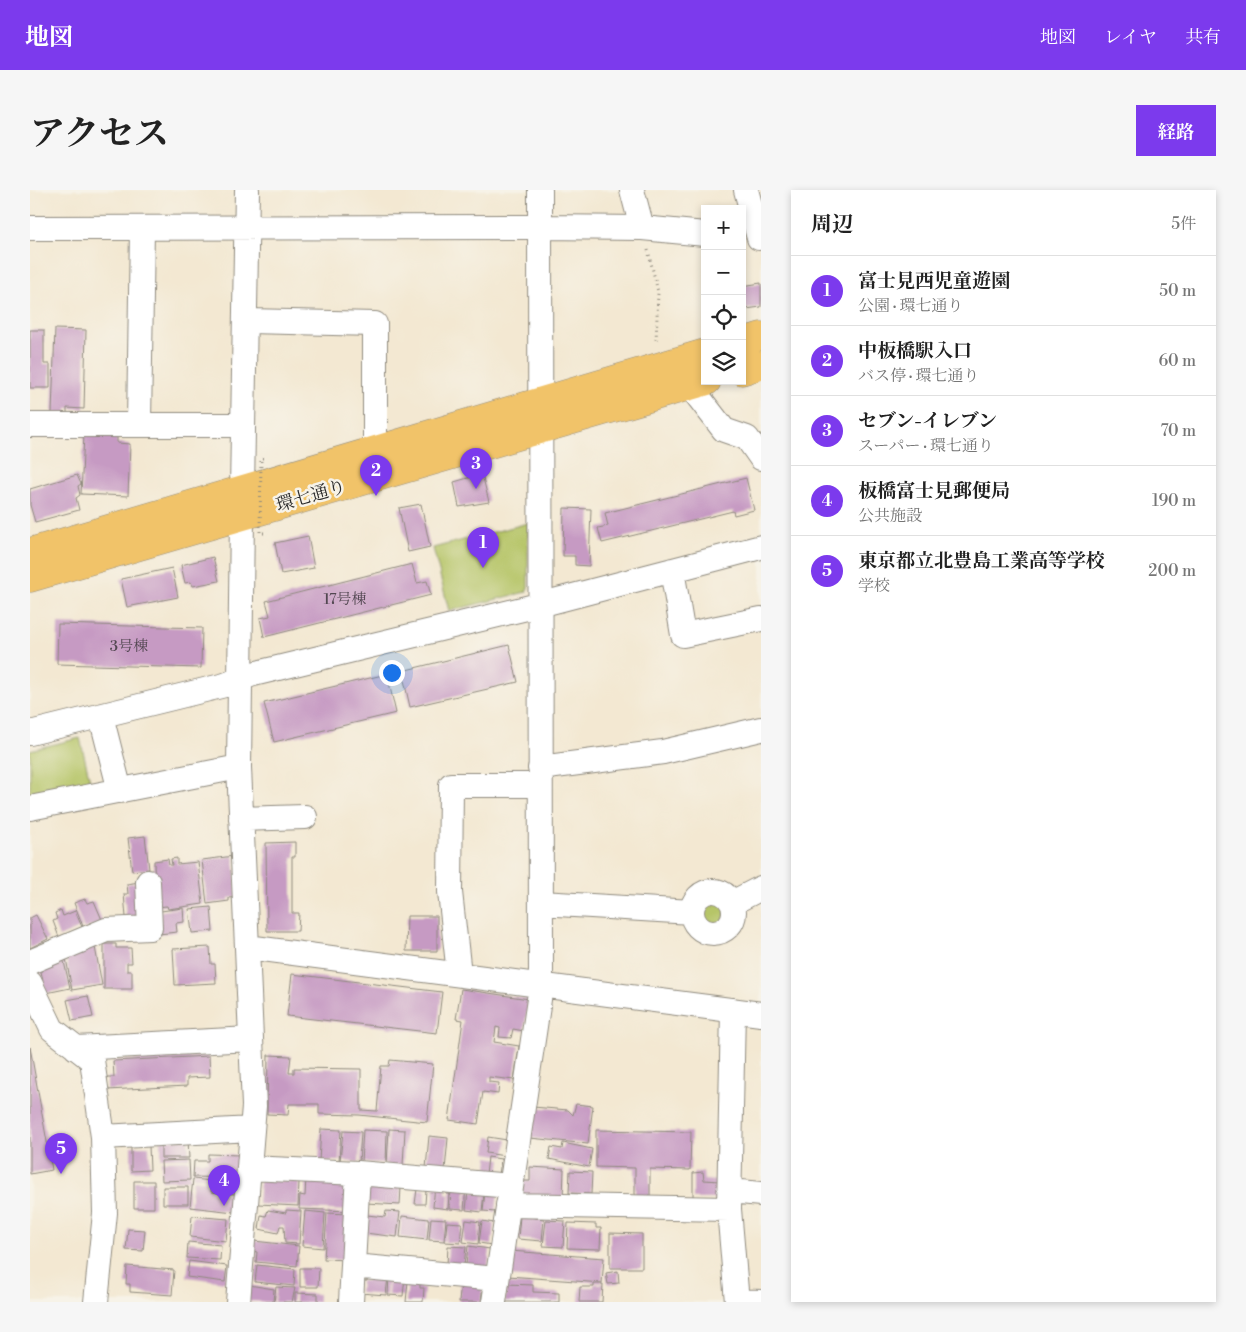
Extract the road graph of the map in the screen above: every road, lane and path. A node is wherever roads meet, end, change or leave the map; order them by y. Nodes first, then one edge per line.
1 (247, 190) edge
2 (540, 190) edge
3 (632, 190) edge
4 (746, 190) edge
5 (540, 227) junction
6 (30, 228) edge
7 (642, 228) junction
8 (142, 229) junction
9 (246, 229) junction
10 (701, 234) edge
11 (754, 238) edge
12 (245, 321) junction
13 (761, 336) edge
14 (746, 341) edge
15 (701, 354) edge
16 (761, 365) edge
17 (656, 368) junction
18 (746, 370) edge
19 (698, 384) edge
20 (539, 403) junction
21 (138, 424) junction
22 (30, 425) edge
23 (244, 425) junction
24 (540, 430) junction
25 (375, 451) junction
26 (264, 458) dead end
27 (761, 458) edge
28 (242, 503) junction
29 (264, 533) dead end
30 (761, 547) edge
31 (30, 552) edge
32 (672, 570) junction
33 (30, 578) edge
34 (539, 605) junction
35 (761, 619) edge
36 (240, 679) junction
37 (101, 716) junction
38 (761, 729) edge
39 (30, 734) edge
40 (239, 767) junction
41 (540, 776) junction
42 (120, 790) junction
43 (30, 808) edge
44 (305, 817) dead end
45 (242, 819) junction
46 (148, 882) dead end
47 (761, 888) edge
48 (541, 903) junction
49 (247, 947) junction
50 (30, 962) edge
51 (459, 974) junction
52 (30, 983) edge
53 (541, 986) junction
54 (732, 1010) junction
55 (761, 1014) edge
56 (251, 1039) junction
57 (76, 1048) junction
58 (252, 1129) junction
59 (103, 1137) junction
60 (249, 1168) junction
61 (358, 1173) junction
62 (761, 1194) edge
63 (509, 1195) junction
64 (730, 1200) junction
65 (353, 1266) junction
66 (495, 1291) edge
67 (96, 1302) edge
68 (238, 1302) edge
69 (351, 1302) edge
70 (737, 1302) edge
71 (761, 1302) edge

1 - 9 street
2 - 5 street
3 - 7 street
4 - 11 street
5 - 7 street
5 - 9 street
5 - 20 street
6 - 8 street
7 - 10 street
7 - 17 path
8 - 9 street
8 - 21 street
9 - 12 street
12 - 23 street
12 - 25 street
13 - 14 main road
15 - 17 main road, 環七通り
16 - 18 main road
17 - 20 main road, 環七通り
19 - 24 main road, 環七通り
19 - 27 street
20 - 24 street
20 - 25 main road, 環七通り
21 - 22 street
21 - 23 street
23 - 28 street
24 - 28 main road, 環七通り
24 - 34 street
25 - 28 main road, 環七通り
26 - 29 path, bridge
28 - 31 main road, 環七通り
28 - 33 main road, 環七通り
28 - 36 street
30 - 32 street
32 - 34 street
32 - 35 street
34 - 36 street
34 - 41 street
36 - 37 street
36 - 40 street
37 - 39 street
37 - 42 street
38 - 41 street
40 - 42 street
40 - 45 street
41 - 48 street
41 - 51 street
42 - 43 street
44 - 45 street
45 - 49 street
46 - 50 street
47 - 48 street
48 - 53 street
49 - 51 street
49 - 56 street
51 - 53 street
52 - 57 street
53 - 54 street
53 - 63 street
54 - 55 street
54 - 64 street
56 - 57 street
56 - 58 street
57 - 59 street
58 - 59 street
58 - 60 street
59 - 67 street
60 - 61 street
60 - 68 street
61 - 63 street
61 - 65 street
62 - 64 street
63 - 64 street
63 - 66 street
64 - 70 street
65 - 66 street
65 - 69 street
70 - 71 street

